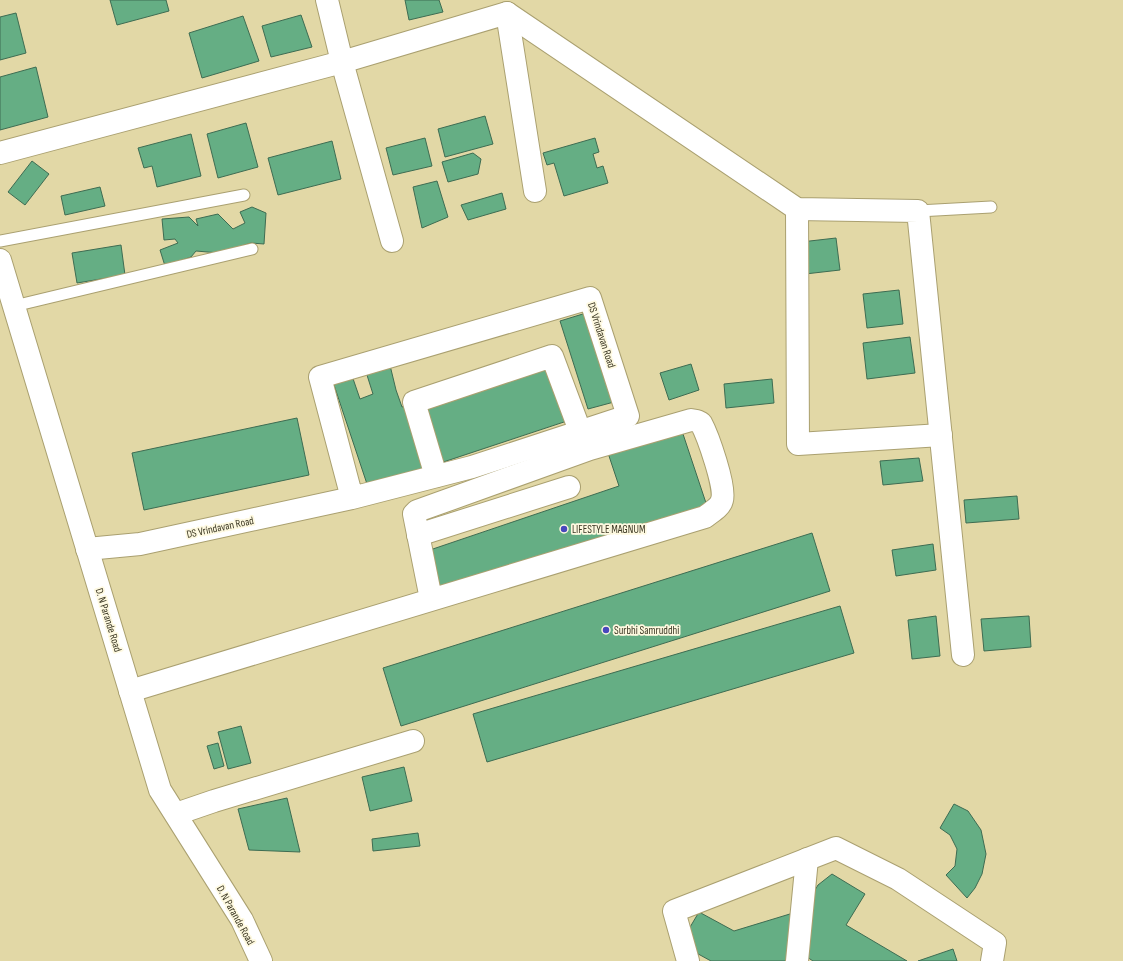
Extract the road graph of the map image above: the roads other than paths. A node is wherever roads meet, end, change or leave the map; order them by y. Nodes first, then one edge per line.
1 (327, 0) edge
2 (508, 13) junction
3 (342, 62) junction
4 (0, 153) edge
5 (535, 191) dead end
6 (244, 195) dead end
7 (991, 206) dead end
8 (797, 209) junction
9 (918, 211) junction
10 (0, 241) edge
11 (392, 241) dead end
12 (252, 249) dead end
13 (0, 260) edge
14 (14, 306) junction
15 (580, 431) junction
16 (941, 435) junction
17 (436, 476) junction
18 (568, 487) dead end
19 (352, 498) junction
20 (418, 535) junction
21 (87, 548) junction
22 (431, 599) junction
23 (963, 655) dead end
24 (130, 691) junction
25 (413, 741) dead end
26 (176, 814) junction
27 (807, 859) junction
28 (261, 961) edge
29 (688, 961) edge
30 (797, 961) edge
31 (992, 961) edge

1 - 3 street
2 - 3 street
2 - 5 street
2 - 8 street
3 - 4 street
3 - 11 street
6 - 10 lane
7 - 9 lane
8 - 9 street
8 - 16 street
9 - 16 street
12 - 14 lane
13 - 14 street, D. N Parande Road
14 - 21 street, D. N Parande Road
15 - 17 street, DS Vrindavan Road
15 - 17 street
15 - 19 street, DS Vrindavan Road
16 - 23 street
17 - 19 street, DS Vrindavan Road
18 - 20 street
19 - 21 street, DS Vrindavan Road
20 - 22 street
20 - 22 street
21 - 24 street, D. N Parande Road
22 - 24 street
24 - 26 street, D. N Parande Road
25 - 26 street
26 - 28 street, D. N Parande Road
27 - 29 street
27 - 30 street
27 - 31 street

